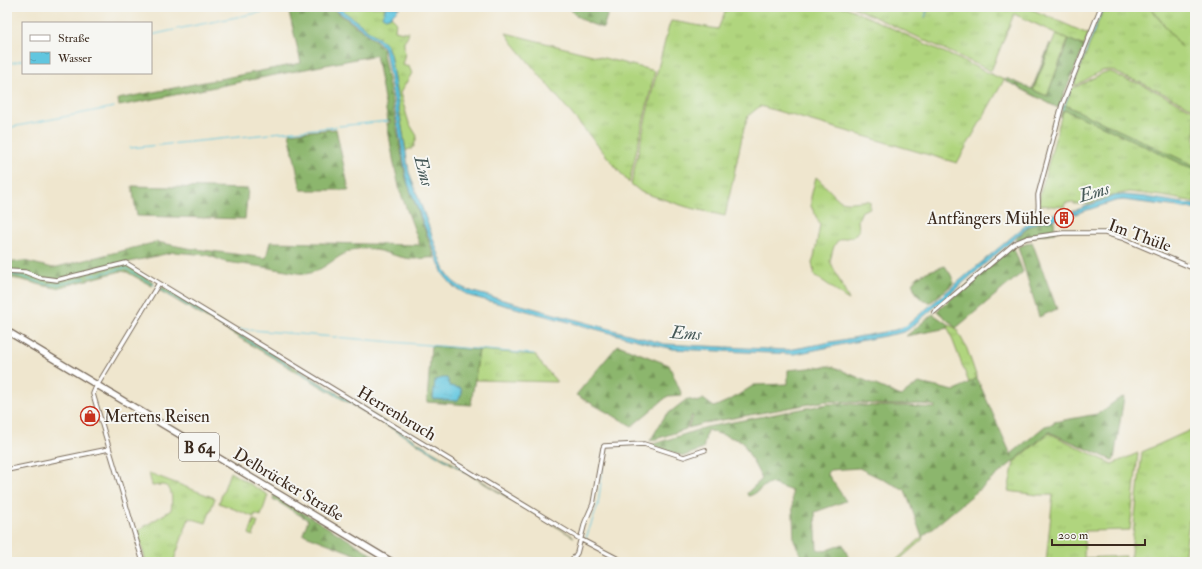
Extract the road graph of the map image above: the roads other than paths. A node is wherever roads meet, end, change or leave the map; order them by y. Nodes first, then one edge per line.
1 (1101, 7) edge
2 (1031, 219) dead end
3 (1195, 269) edge
4 (7, 271) edge
5 (159, 283) junction
6 (934, 312) dead end
7 (7, 331) edge
8 (97, 385) junction
9 (109, 449) junction
10 (705, 450) dead end
11 (7, 470) edge
12 (580, 539) junction
13 (143, 562) edge
14 (392, 562) edge
15 (572, 562) edge
16 (624, 562) edge

1 - 2 street
3 - 6 street, Im Thüle
4 - 5 street, Herrenbruch
5 - 8 street
5 - 12 street, Herrenbruch
7 - 8 main road, Delbrücker Straße / B 64
8 - 9 street
8 - 14 main road, Delbrücker Straße / B 64
9 - 11 street
9 - 13 street
10 - 12 street
12 - 15 street
12 - 16 street, Herrenbruch

